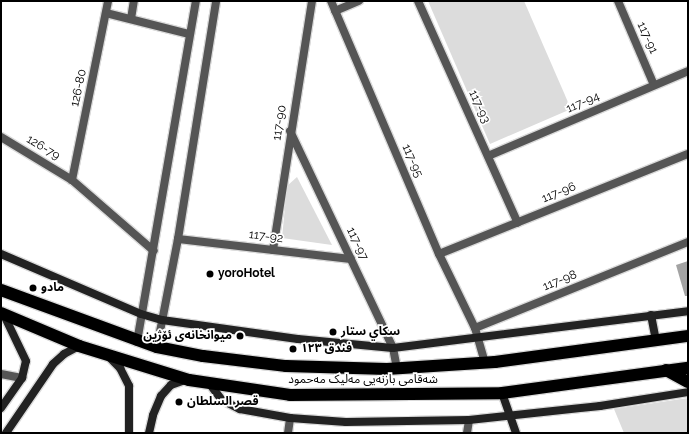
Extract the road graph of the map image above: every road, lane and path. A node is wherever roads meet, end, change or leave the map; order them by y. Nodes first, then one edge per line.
1 (108, 1) edge
2 (134, 1) edge
3 (196, 1) edge
4 (216, 1) edge
5 (312, 1) edge
6 (330, 1) edge
7 (359, 1) edge
8 (418, 1) edge
9 (618, 1) edge
10 (335, 11) junction
11 (106, 13) junction
12 (131, 19) junction
13 (189, 34) junction
14 (688, 71) edge
15 (654, 86) junction
16 (290, 131) junction
17 (1, 137) edge
18 (688, 154) edge
19 (488, 156) junction
20 (72, 180) junction
21 (518, 223) junction
22 (178, 239) junction
23 (688, 242) edge
24 (273, 250) junction
25 (154, 251) junction
26 (1, 254) edge
27 (439, 254) junction
28 (351, 259) junction
29 (1, 290) edge
30 (688, 311) edge
31 (2, 313) edge
32 (141, 314) junction
33 (651, 315) junction
34 (162, 320) junction
35 (475, 328) junction
36 (688, 336) edge
37 (479, 339) junction
38 (656, 341) junction
39 (137, 342) junction
40 (79, 346) junction
41 (157, 347) junction
42 (393, 348) junction
43 (106, 354) junction
44 (485, 363) junction
45 (688, 368) edge
46 (397, 369) junction
47 (666, 370) junction
48 (1, 374) edge
49 (22, 378) junction
50 (189, 380) junction
51 (688, 382) edge
52 (209, 383) junction
53 (688, 392) edge
54 (502, 393) junction
55 (1, 408) edge
56 (509, 415) junction
57 (290, 418) junction
58 (468, 420) junction
59 (6, 433) edge
60 (129, 433) edge
61 (149, 433) edge
62 (288, 433) edge
63 (467, 433) edge
64 (516, 433) edge

1 - 11 street, 126-80
2 - 12 street
3 - 13 street
4 - 22 street
5 - 16 street, 117-90
6 - 10 street, 117-95
7 - 10 street
8 - 19 street, 117-93
9 - 15 street, 117-91
10 - 27 street, 117-95
11 - 12 street
11 - 20 street, 126-80
12 - 13 street
13 - 25 street
14 - 15 street, 117-94
15 - 19 street, 117-94
16 - 24 street, 117-90
16 - 28 street, 117-97
17 - 20 street, 126-79
18 - 21 street, 117-96
19 - 21 street, 117-93
20 - 25 street, 126-79
21 - 27 street, 117-96
22 - 24 street, 117-92
22 - 34 street
23 - 35 street, 117-98
24 - 28 street, 117-92
25 - 32 street
26 - 32 main road
27 - 35 street, 117-95
28 - 42 street, 117-97
29 - 39 highway, شەقامی بازنەیی مەلیک مەحمود
30 - 33 main road
31 - 40 highway, شەقامی بازنەیی مەلیک مەحمود
31 - 49 main road
32 - 34 main road
32 - 39 street
33 - 37 main road
33 - 38 main road
34 - 41 street
34 - 42 main road
35 - 37 street
36 - 38 highway, شەقامی بازنەیی مەلیک مەحمود
37 - 42 main road
37 - 44 street
38 - 44 highway, شەقامی بازنەیی مەلیک مەحمود
39 - 41 highway, شەقامی بازنەیی مەلیک مەحمود
40 - 43 highway, شەقامی بازنەیی مەلیک مەحمود
40 - 59 main road
41 - 46 highway, شەقامی بازنەیی مەلیک مەحمود
42 - 46 street, 117-97
43 - 50 highway, شەقامی بازنەیی مەلیک مەحمود
43 - 60 main road
44 - 46 highway, شەقامی بازنەیی مەلیک مەحمود
45 - 47 highway, شەقامی بازنەیی مەلیک مەحمود
47 - 51 highway
47 - 54 highway, شەقامی بازنەیی مەلیک مەحمود
48 - 49 street
49 - 55 main road
50 - 52 highway, شەقامی بازنەیی مەلیک مەحمود
50 - 61 main road
52 - 54 highway, شەقامی بازنەیی مەلیک مەحمود
52 - 57 main road
53 - 56 main road
54 - 56 main road
56 - 58 main road
56 - 64 main road
57 - 58 main road
57 - 62 street
58 - 63 street

